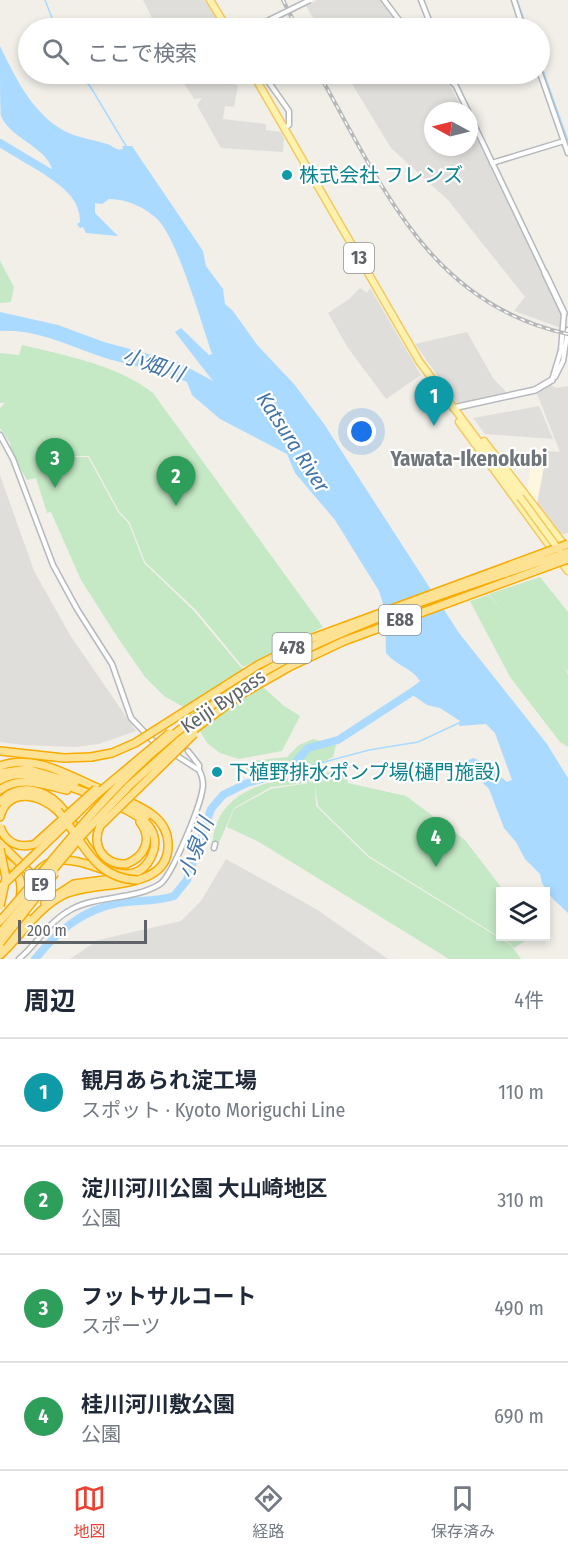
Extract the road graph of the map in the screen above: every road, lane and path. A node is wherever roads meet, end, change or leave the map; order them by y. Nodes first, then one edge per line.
1 (210, 0) edge
2 (310, 0) edge
3 (384, 0) edge
4 (421, 0) edge
5 (514, 0) edge
6 (221, 18) edge
7 (274, 18) edge
8 (398, 18) edge
9 (428, 18) edge
10 (520, 18) edge
11 (260, 84) edge
12 (270, 84) edge
13 (454, 84) edge
14 (455, 84) edge
15 (544, 84) edge
16 (457, 87) junction
17 (464, 102) edge
18 (287, 108) junction
19 (283, 120) junction
20 (287, 126) junction
21 (478, 133) edge
22 (564, 141) junction
23 (568, 153) edge
24 (492, 163) junction
25 (545, 273) joint
26 (564, 313) junction
27 (568, 324) edge
28 (568, 330) edge
29 (552, 380) junction
30 (454, 410) junction
31 (0, 435) edge
32 (529, 499) junction
33 (519, 507) junction
34 (568, 544) edge
35 (557, 548) junction
36 (568, 551) edge
37 (568, 561) edge
38 (568, 571) edge
39 (265, 672) junction
40 (240, 696) junction
41 (0, 751) edge
42 (188, 751) dead end
43 (0, 766) edge
44 (128, 766) junction
45 (199, 770) junction
46 (28, 772) junction
47 (0, 773) edge
48 (57, 777) junction
49 (0, 780) edge
50 (94, 787) junction
51 (0, 790) edge
52 (93, 797) junction
53 (0, 802) edge
54 (126, 811) junction
55 (0, 817) edge
56 (0, 827) edge
57 (79, 834) junction
58 (0, 843) edge
59 (0, 849) edge
60 (0, 859) edge
61 (124, 873) junction
62 (138, 880) junction
63 (0, 888) edge
64 (0, 906) edge
65 (16, 912) junction
66 (0, 921) edge
67 (22, 925) junction
68 (0, 933) edge
69 (0, 943) edge
70 (0, 948) edge
71 (0, 955) edge
72 (19, 959) edge

1 - 6 main road
2 - 7 street, bridge
3 - 8 street
4 - 9 street
5 - 10 street
11 - 19 main road, 13
12 - 18 street
13 - 16 street
14 - 16 street
15 - 22 street
16 - 17 street
18 - 19 street
18 - 20 street
19 - 20 main road, 13
20 - 30 main road, 13
21 - 24 street
22 - 23 street
22 - 24 street
24 - 25 street
25 - 26 street
26 - 27 street
26 - 29 street
28 - 29 street
29 - 30 street
30 - 32 main road, 13
30 - 33 main road, 13
30 - 35 main road, 13, bridge
31 - 45 street
32 - 33 street
32 - 36 main road, 13
33 - 38 main road, 13
34 - 35 highway, 478, bridge
35 - 37 main road, 13, bridge
35 - 41 highway, 478, bridge
36 - 39 highway, Keiji Bypass / E88, bridge
37 - 40 highway, Keiji Bypass / E88, bridge
39 - 44 highway, E88, bridge
39 - 57 highway, Keiji Bypass / E88, bridge
40 - 54 highway, bridge
40 - 57 highway, Keiji Bypass / E88, bridge
42 - 45 street
43 - 50 highway
44 - 56 highway, bridge
44 - 63 highway, E88, bridge
45 - 72 street
46 - 47 highway
46 - 48 highway
46 - 49 highway
46 - 52 highway
48 - 50 highway
48 - 67 highway
50 - 62 highway
51 - 52 highway
52 - 54 highway
53 - 61 highway
54 - 61 highway
55 - 62 highway, bridge
57 - 66 highway, E9, bridge
57 - 68 highway, E9, bridge
57 - 69 highway, bridge
58 - 67 highway, bridge
59 - 64 highway, bridge
60 - 65 highway
61 - 65 highway
62 - 71 highway, bridge
65 - 68 highway
67 - 70 highway

